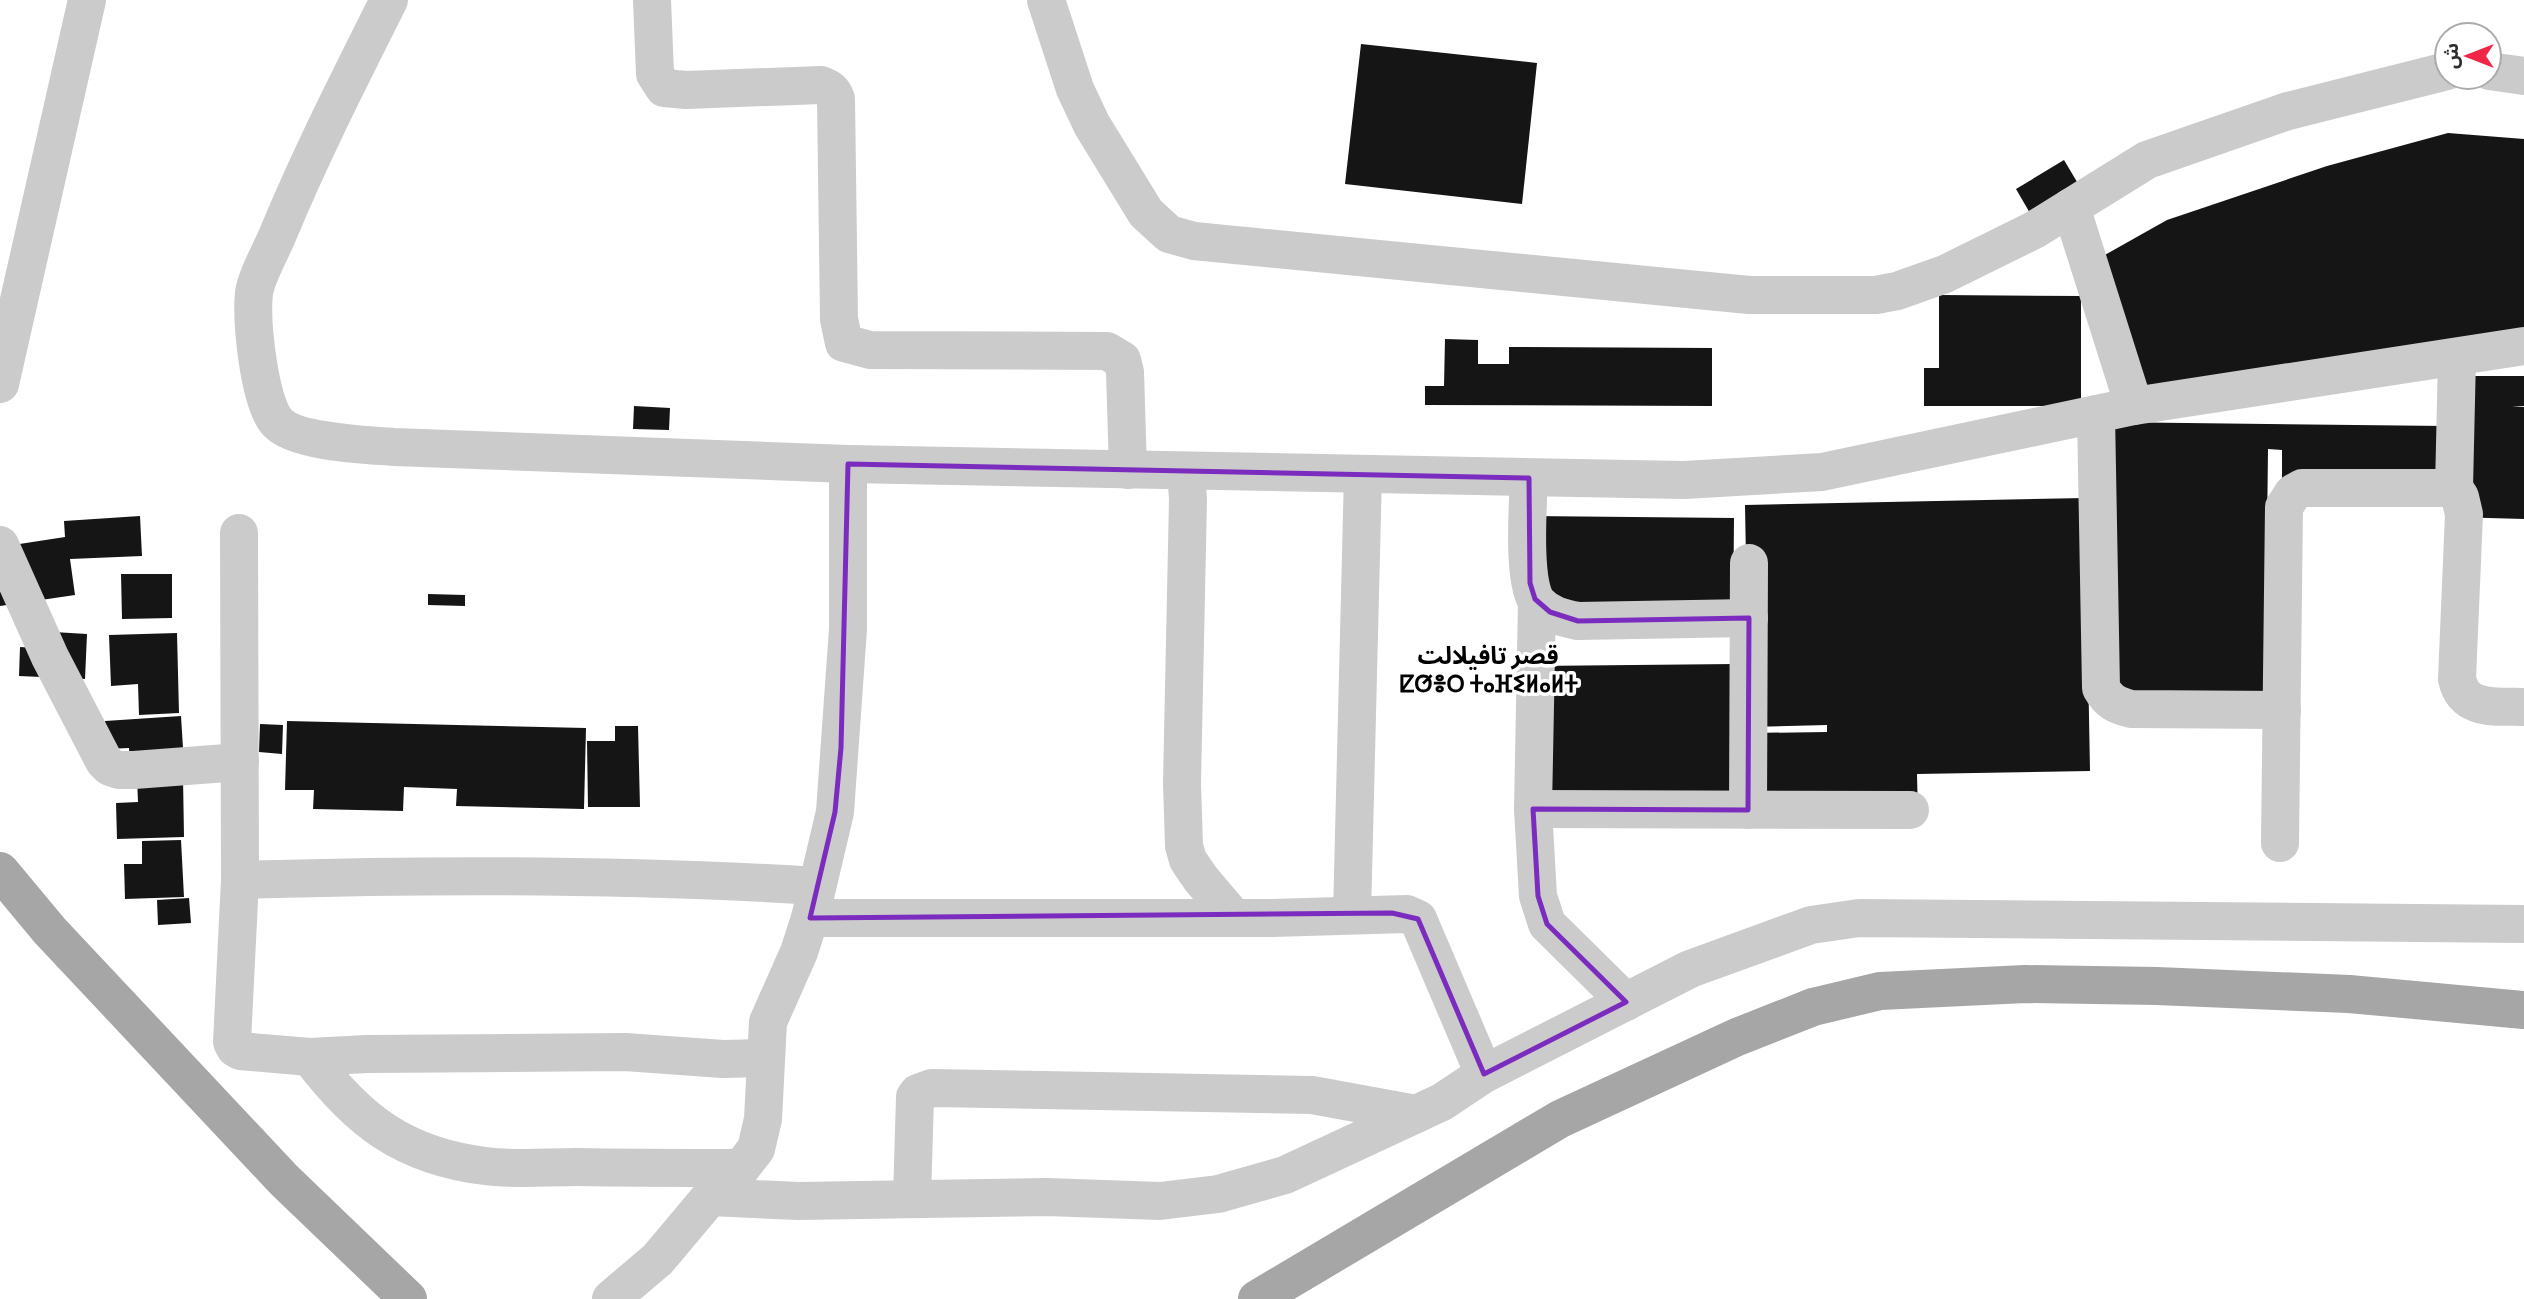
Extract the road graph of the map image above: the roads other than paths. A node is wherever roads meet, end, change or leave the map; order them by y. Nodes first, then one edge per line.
1 (88, 0) edge
2 (389, 0) edge
3 (652, 0) edge
4 (1046, 0) edge
5 (2503, 73) edge
6 (2433, 75) edge
7 (2524, 76) edge
8 (2071, 206) junction
9 (2524, 346) edge
10 (2457, 357) junction
11 (0, 384) edge
12 (2134, 406) junction
13 (2096, 414) junction
14 (848, 464) junction
15 (1128, 470) junction
16 (1186, 471) junction
17 (1363, 474) junction
18 (1529, 478) junction
19 (2454, 488) junction
20 (239, 533) dead end
21 (0, 545) edge
22 (1749, 563) dead end
23 (1537, 602) junction
24 (1749, 618) junction
25 (2524, 707) edge
26 (2281, 710) junction
27 (240, 762) junction
28 (1533, 809) junction
29 (1748, 810) junction
30 (1910, 810) dead end
31 (2280, 843) dead end
32 (0, 871) edge
33 (240, 880) junction
34 (814, 902) junction
35 (1352, 915) junction
36 (1234, 918) junction
37 (2524, 924) edge
38 (1626, 1002) junction
39 (2524, 1010) edge
40 (310, 1057) junction
41 (765, 1058) junction
42 (1484, 1074) junction
43 (1416, 1114) junction
44 (741, 1168) junction
45 (710, 1197) junction
46 (912, 1199) junction
47 (658, 1259) junction
48 (408, 1299) edge
49 (611, 1299) edge
50 (653, 1299) edge
51 (1257, 1299) edge

1 - 11 street
2 - 14 street
3 - 15 street
4 - 8 street
5 - 7 street
6 - 8 street
8 - 12 street
9 - 10 street
10 - 12 street
10 - 19 street
12 - 13 street
13 - 18 street
13 - 26 street
14 - 15 street
14 - 34 street
15 - 16 street
16 - 17 street
16 - 36 street
17 - 18 street
17 - 35 street
18 - 23 street
19 - 25 street
19 - 26 street
20 - 27 street
21 - 27 street
22 - 24 street
23 - 24 street
23 - 28 street
24 - 29 street
26 - 31 street
27 - 33 street
28 - 29 street
28 - 38 street
29 - 30 street
32 - 48 main road
33 - 34 street
33 - 40 street
34 - 36 street
34 - 41 street
35 - 36 street
35 - 42 street
37 - 38 street
38 - 42 street
39 - 51 main road
40 - 41 street
40 - 44 street
41 - 44 street
42 - 43 street
43 - 46 street
43 - 46 street
44 - 45 street
45 - 46 street
45 - 47 street
47 - 49 street
47 - 50 street

